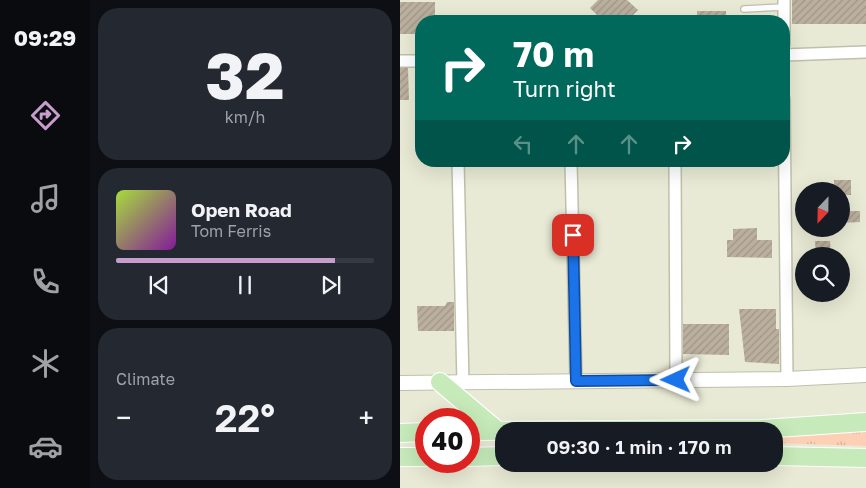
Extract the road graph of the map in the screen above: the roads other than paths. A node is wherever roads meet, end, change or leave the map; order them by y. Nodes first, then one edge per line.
1 (784, 4) edge
2 (744, 9) dead end
3 (866, 52) edge
4 (790, 55) edge
5 (400, 61) edge
6 (415, 61) edge
7 (458, 167) edge
8 (571, 167) edge
9 (675, 167) edge
10 (785, 167) edge
11 (866, 375) edge
12 (788, 379) junction
13 (676, 380) junction
14 (576, 381) junction
15 (440, 382) junction
16 (400, 383) edge
17 (463, 383) junction
18 (866, 422) edge
19 (495, 428) edge
20 (783, 428) edge
21 (480, 431) edge
22 (495, 431) edge
23 (400, 432) edge
24 (415, 432) edge
25 (495, 456) edge
26 (783, 456) edge
27 (400, 457) edge
28 (415, 457) edge
29 (480, 457) edge
30 (866, 458) edge

1 - 2 lane
3 - 4 street
5 - 6 street
7 - 17 street
8 - 14 street
9 - 13 street
10 - 12 street
11 - 12 street
12 - 13 street
13 - 14 street
14 - 17 street
15 - 16 street
15 - 17 street
15 - 19 highway
18 - 20 highway
21 - 22 highway
23 - 24 highway
25 - 29 highway
26 - 30 highway
27 - 28 highway

